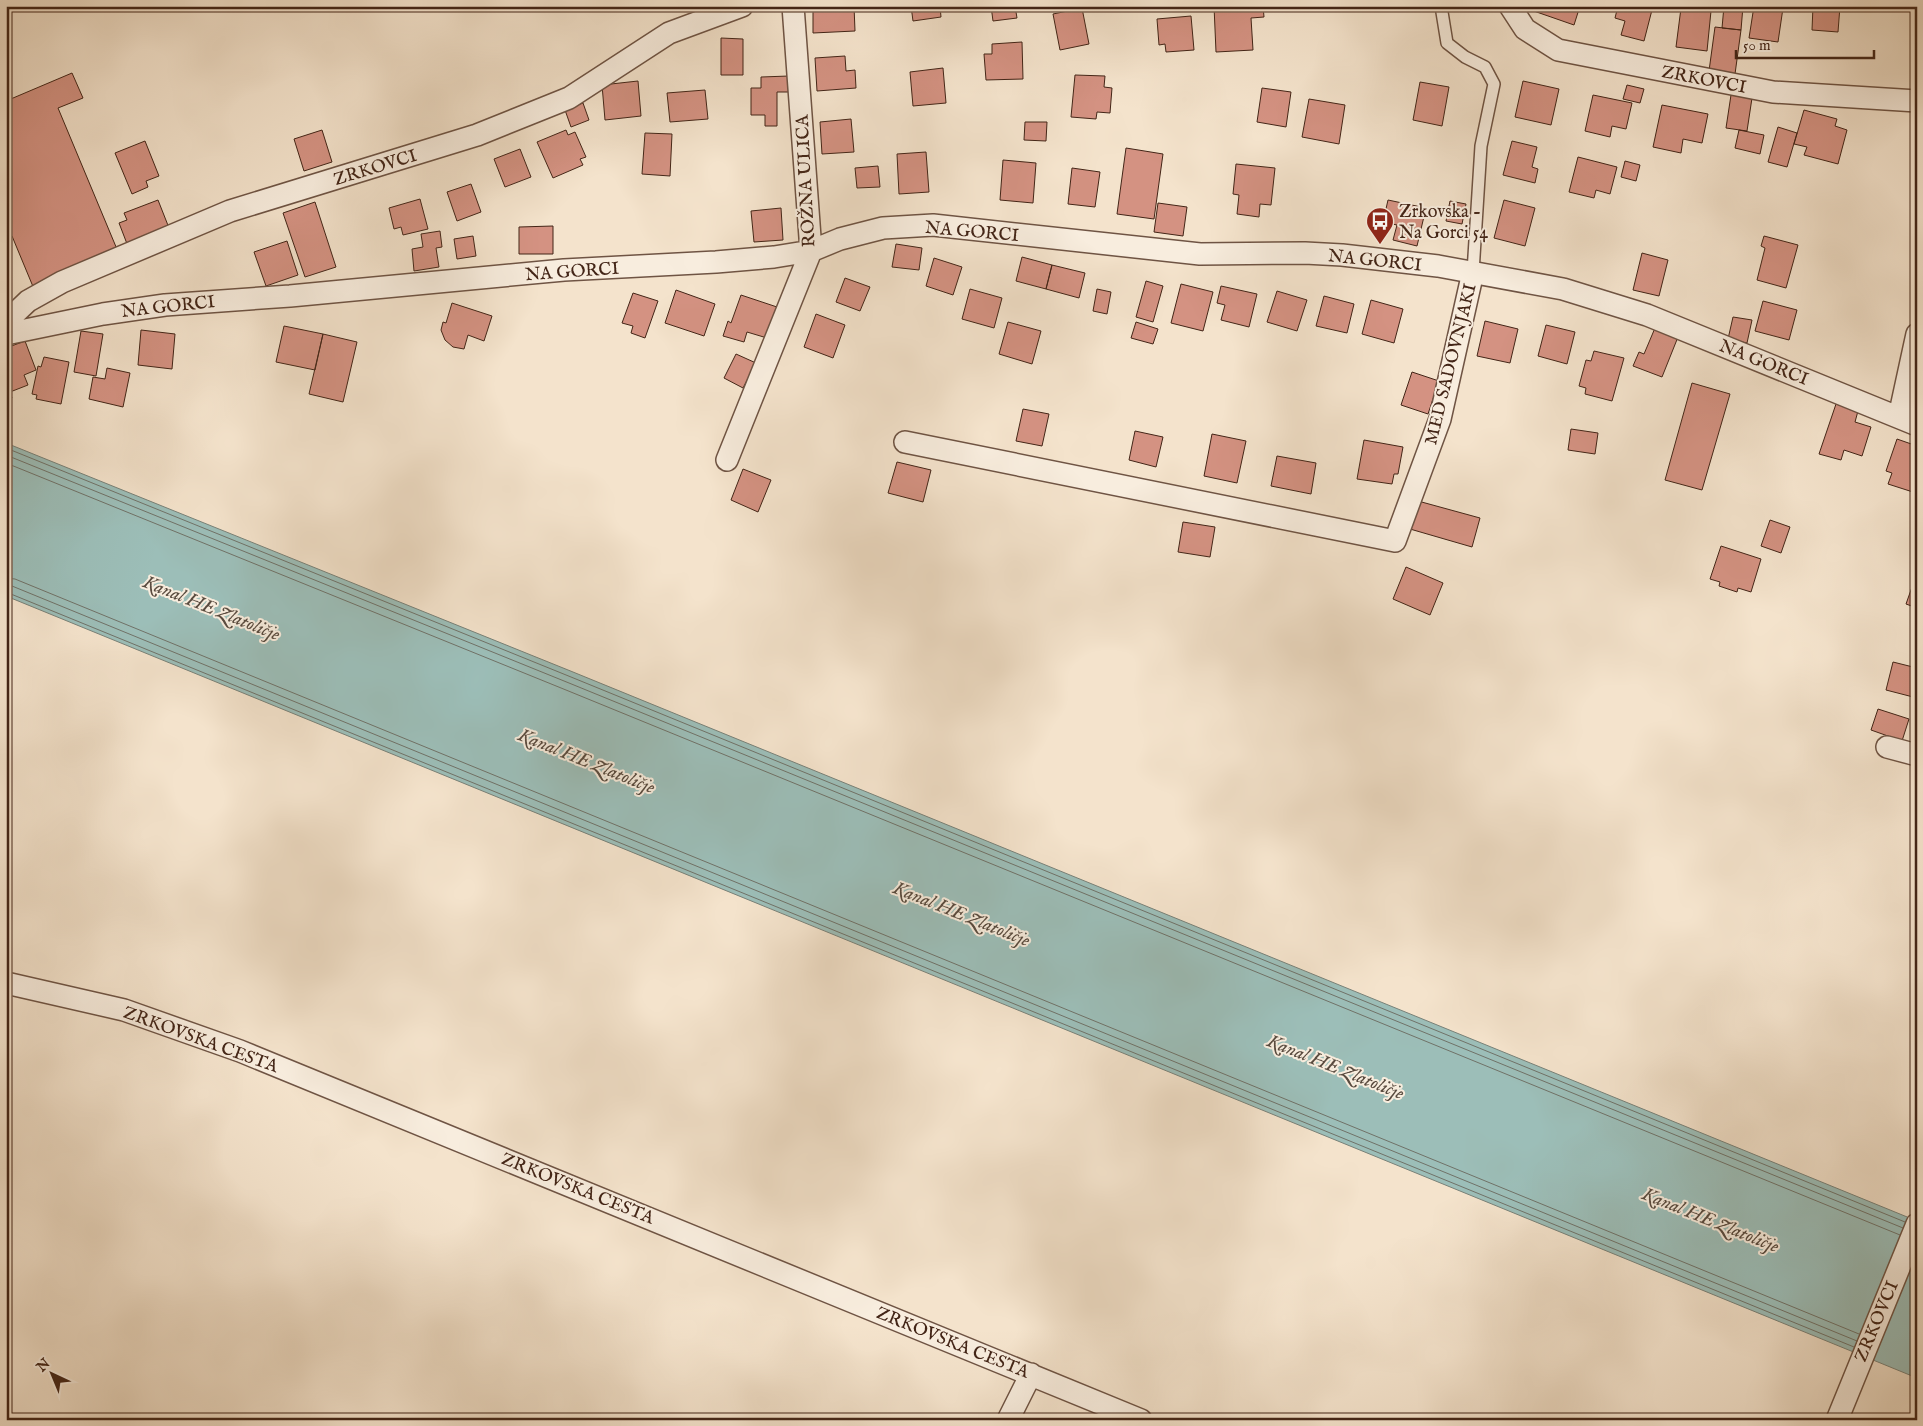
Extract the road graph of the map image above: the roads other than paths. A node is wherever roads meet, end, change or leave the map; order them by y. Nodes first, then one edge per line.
1 (742, 6) edge
2 (793, 6) edge
3 (1441, 6) edge
4 (1510, 6) edge
5 (1917, 101) edge
6 (811, 251) junction
7 (1473, 272) junction
8 (6, 322) edge
9 (6, 334) edge
10 (1917, 334) edge
11 (1908, 421) edge
12 (905, 442) dead end
13 (727, 460) dead end
14 (1888, 747) dead end
15 (1917, 755) edge
16 (6, 983) edge
17 (1917, 1224) edge
18 (1031, 1374) junction
19 (1008, 1420) edge
20 (1141, 1420) edge
21 (1837, 1420) edge

1 - 8 street, ZRKOVCI
2 - 6 street, ROŽNA ULICA
3 - 7 lane
4 - 5 street, ZRKOVCI
6 - 7 street, NA GORCI
6 - 9 street, NA GORCI
6 - 13 street, ROŽNA ULICA
7 - 11 street, NA GORCI
7 - 12 street, MED SADOVNJAKI
10 - 11 street
14 - 15 street
16 - 18 street, ZRKOVSKA CESTA
17 - 21 street, ZRKOVCI
18 - 19 street
18 - 20 street, ZRKOVSKA CESTA

